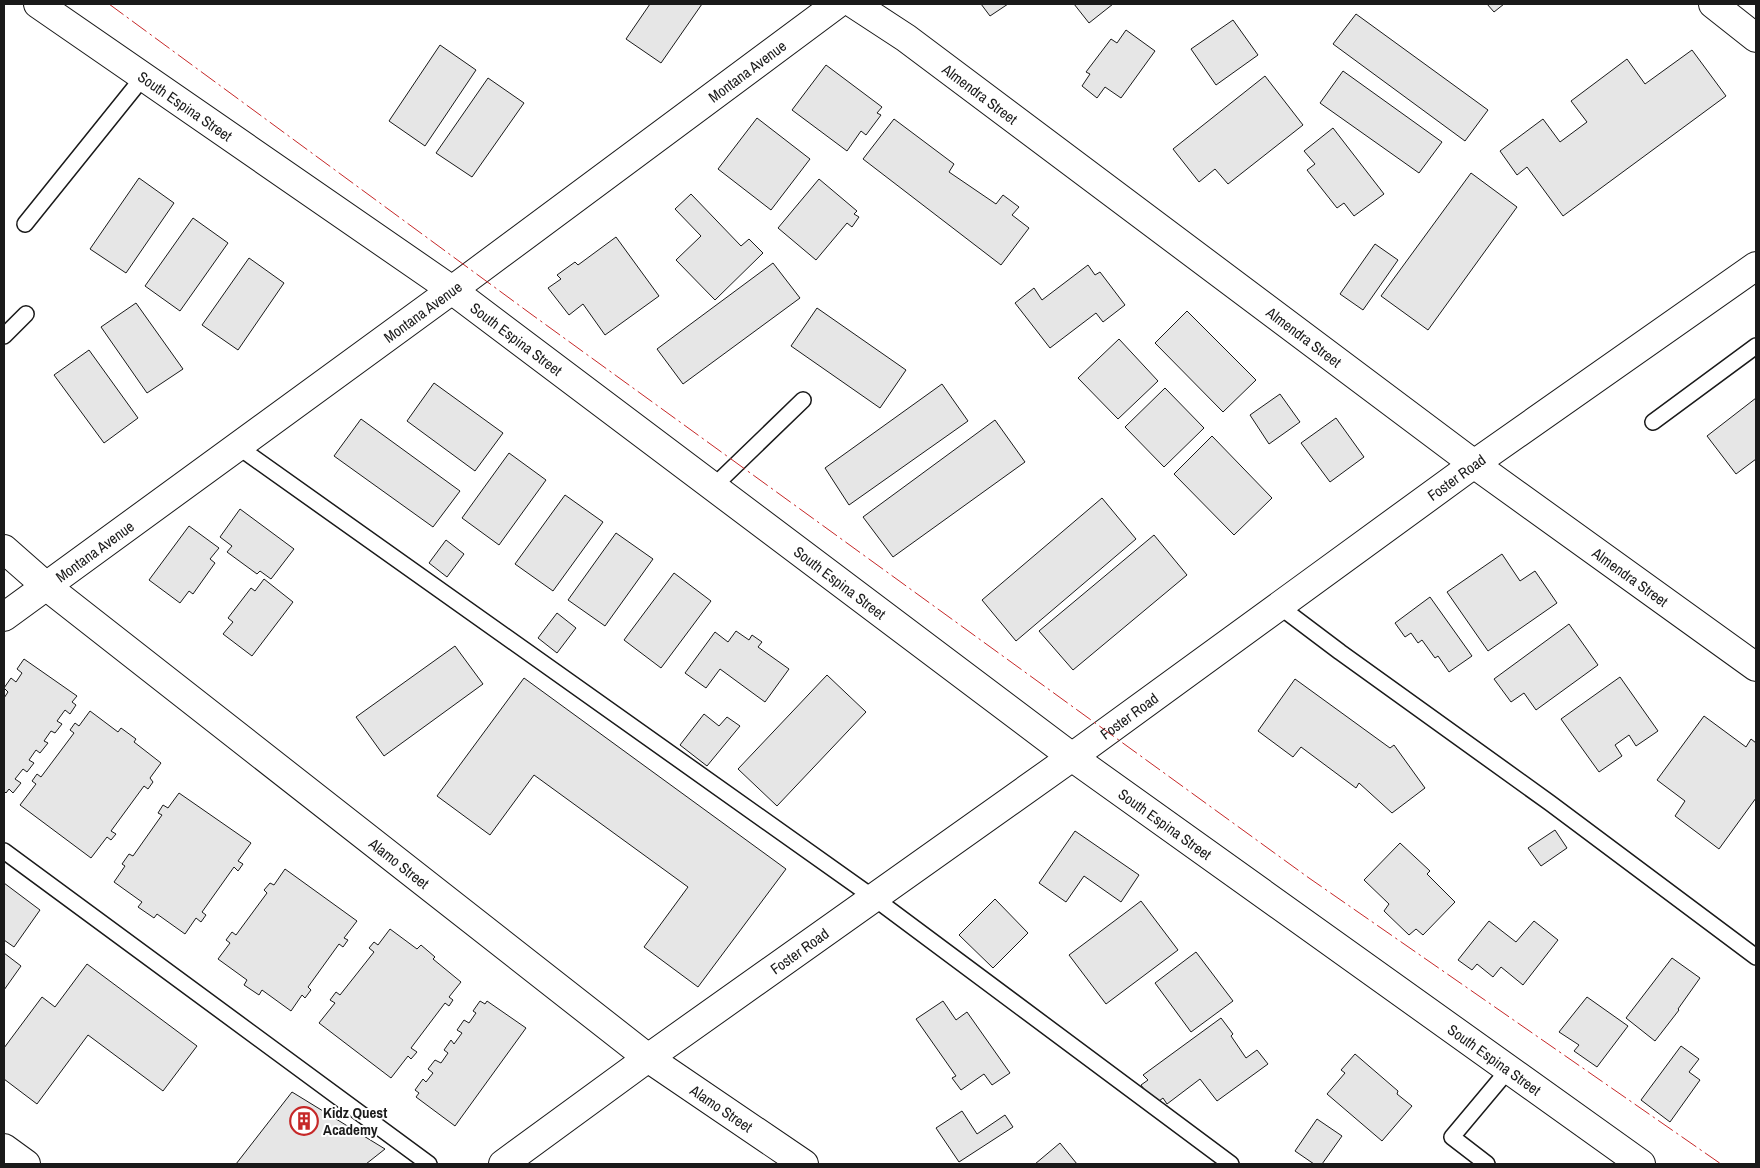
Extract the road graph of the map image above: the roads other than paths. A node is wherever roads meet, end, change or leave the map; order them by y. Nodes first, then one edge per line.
1 (38, 4) edge
2 (837, 4) edge
3 (854, 4) edge
4 (1713, 4) edge
5 (1756, 38) edge
6 (144, 76) junction
7 (26, 224) dead end
8 (1756, 266) edge
9 (452, 290) junction
10 (26, 314) dead end
11 (4, 336) edge
12 (1756, 346) edge
13 (803, 400) dead end
14 (1654, 422) dead end
15 (237, 446) junction
16 (1474, 464) junction
17 (713, 487) junction
18 (4, 549) edge
19 (46, 586) junction
20 (1279, 606) junction
21 (4, 617) edge
22 (1756, 667) edge
23 (1072, 757) junction
24 (4, 851) edge
25 (874, 898) junction
26 (1756, 957) edge
27 (648, 1058) junction
28 (1509, 1069) junction
29 (4, 1148) edge
30 (26, 1164) edge
31 (429, 1164) edge
32 (503, 1164) edge
33 (804, 1164) edge
34 (1231, 1164) edge
35 (1487, 1164) edge
36 (1641, 1164) edge

1 - 6 street, South Espina Street
2 - 9 street, Montana Avenue
3 - 16 street, Almendra Street
4 - 5 street
6 - 7 lane
6 - 9 street, South Espina Street
8 - 16 street, Foster Road
9 - 15 street, Montana Avenue
9 - 17 street, South Espina Street
10 - 11 lane
12 - 14 lane
13 - 17 lane
15 - 19 street, Montana Avenue
15 - 25 lane
16 - 20 street, Foster Road
16 - 22 street, Almendra Street
17 - 23 street, South Espina Street
18 - 19 street, Alamo Street
19 - 21 street, Montana Avenue
19 - 27 street, Alamo Street
20 - 23 street, Foster Road
20 - 26 lane
23 - 25 street, Foster Road
23 - 28 street, South Espina Street
24 - 31 lane
25 - 27 street, Foster Road
25 - 34 lane
27 - 32 street, Foster Road
27 - 33 street, Alamo Street
28 - 35 lane
28 - 36 street, South Espina Street
29 - 30 street

